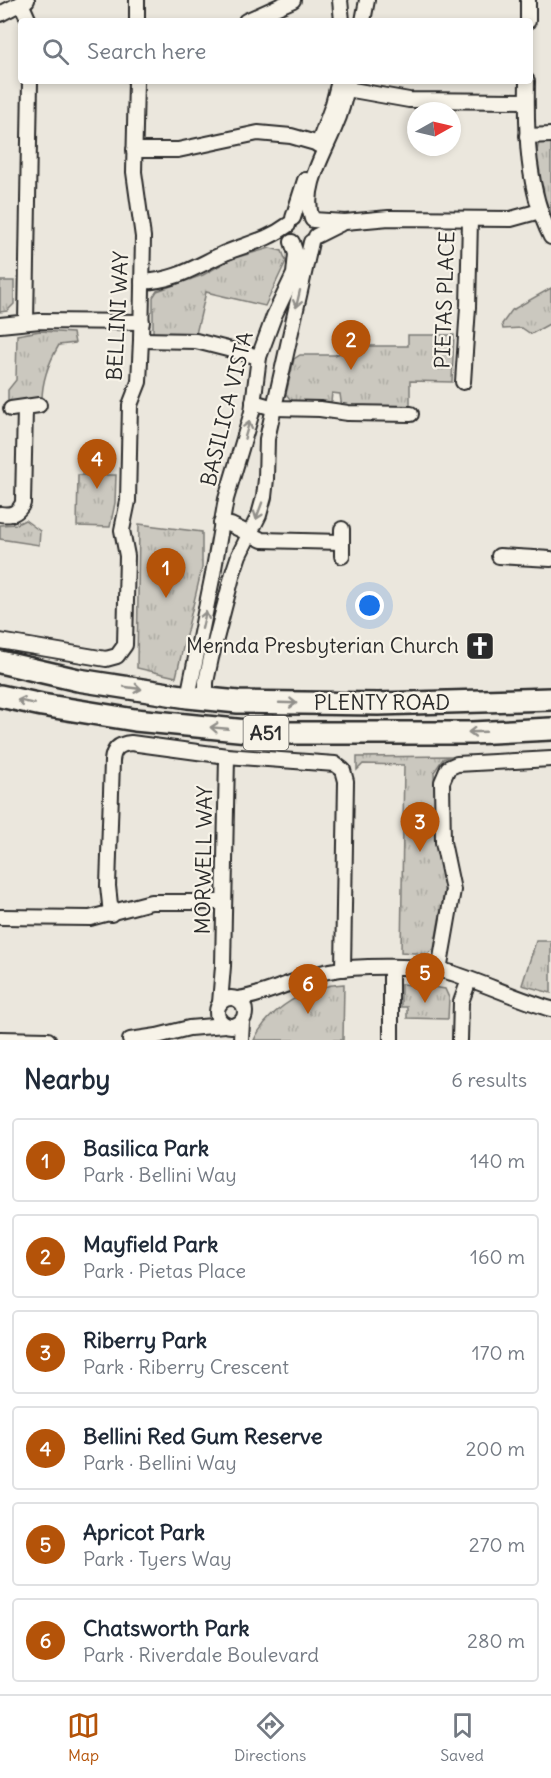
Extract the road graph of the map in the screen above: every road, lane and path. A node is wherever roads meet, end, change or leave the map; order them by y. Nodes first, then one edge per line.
1 (137, 0) edge
2 (293, 0) edge
3 (340, 0) edge
4 (367, 0) edge
5 (528, 0) edge
6 (24, 2) edge
7 (0, 14) edge
8 (28, 18) edge
9 (137, 18) edge
10 (253, 18) edge
11 (342, 18) edge
12 (364, 18) edge
13 (528, 18) edge
14 (30, 84) edge
15 (136, 84) edge
16 (345, 84) edge
17 (527, 84) edge
18 (526, 102) junction
19 (551, 135) edge
20 (527, 136) junction
21 (319, 144) junction
22 (134, 150) junction
23 (540, 211) junction
24 (312, 220) junction
25 (470, 220) junction
26 (290, 221) junction
27 (345, 222) junction
28 (551, 237) edge
29 (313, 239) junction
30 (263, 241) junction
31 (292, 242) junction
32 (142, 282) junction
33 (26, 322) junction
34 (142, 322) junction
35 (0, 325) edge
36 (141, 340) junction
37 (259, 357) junction
38 (463, 382) dead end
39 (253, 402) junction
40 (39, 405) dead end
41 (25, 408) junction
42 (274, 408) junction
43 (11, 409) dead end
44 (411, 414) dead end
45 (0, 514) edge
46 (221, 523) junction
47 (248, 534) junction
48 (342, 542) dead end
49 (499, 556) dead end
50 (551, 559) edge
51 (0, 641) edge
52 (0, 662) edge
53 (0, 696) edge
54 (197, 698) junction
55 (551, 699) edge
56 (551, 729) edge
57 (227, 756) junction
58 (551, 759) edge
59 (224, 902) junction
60 (118, 911) junction
61 (0, 917) edge
62 (223, 966) junction
63 (391, 968) junction
64 (343, 969) junction
65 (439, 970) junction
66 (469, 980) junction
67 (280, 988) junction
68 (237, 999) junction
69 (219, 1006) junction
70 (551, 1009) edge
71 (243, 1020) junction
72 (226, 1026) junction
73 (189, 1028) junction
74 (0, 1039) edge
75 (48, 1040) edge
76 (130, 1040) edge
77 (232, 1040) edge
78 (241, 1040) edge
79 (391, 1040) edge
80 (460, 1040) edge

1 - 9 street
2 - 10 street
3 - 11 street
4 - 12 street
5 - 13 street
6 - 7 street
6 - 8 street
14 - 33 street
15 - 22 street, BELLINI WAY
16 - 18 street
16 - 21 street
16 - 24 street
17 - 18 street
18 - 20 street
19 - 20 street
20 - 23 street
21 - 22 street
21 - 26 street
22 - 32 street, BELLINI WAY
23 - 25 street
23 - 28 street
24 - 26 street
24 - 27 street
24 - 29 street
25 - 27 street
25 - 38 street, PIETAS PLACE
26 - 30 street
26 - 31 street
27 - 29 street
29 - 31 street
29 -> 42 street, BASILICA VISTA
30 - 31 street
30 - 32 street
31 - 37 street, BASILICA VISTA
32 - 34 street, BELLINI WAY
33 - 34 street
33 - 35 street
34 - 36 street, BELLINI WAY
36 - 37 street
36 - 51 street, BELLINI WAY
37 - 39 street, BASILICA VISTA
39 - 42 street
46 -> 39 street, BASILICA VISTA
40 - 41 street
41 - 43 street
41 - 45 street
42 - 44 street
42 -> 47 street, BASILICA VISTA
46 - 47 street
54 -> 46 street, BASILICA VISTA
47 - 48 street
47 - 54 street, BASILICA VISTA
49 - 50 street
52 -> 54 highway, PLENTY ROAD / A51
56 -> 53 highway, PLENTY ROAD / A51
54 -> 55 highway, PLENTY ROAD / A51
57 - 59 street, MORWELL WAY
57 - 60 street
57 - 64 street
58 - 65 street
59 - 60 street
59 - 62 street, MORWELL WAY
60 - 61 street
62 - 68 street, MORWELL WAY
62 - 69 street, MORWELL WAY
63 - 64 street
63 - 65 street
63 - 79 street
64 - 67 street
65 - 66 street
66 - 70 street
66 - 80 street
67 - 68 street
67 - 71 street
68 - 69 street
68 - 71 street
69 - 72 street
69 - 73 street
71 - 72 street
71 - 78 street
72 - 73 street
72 - 77 street
73 - 76 street
74 - 75 street

